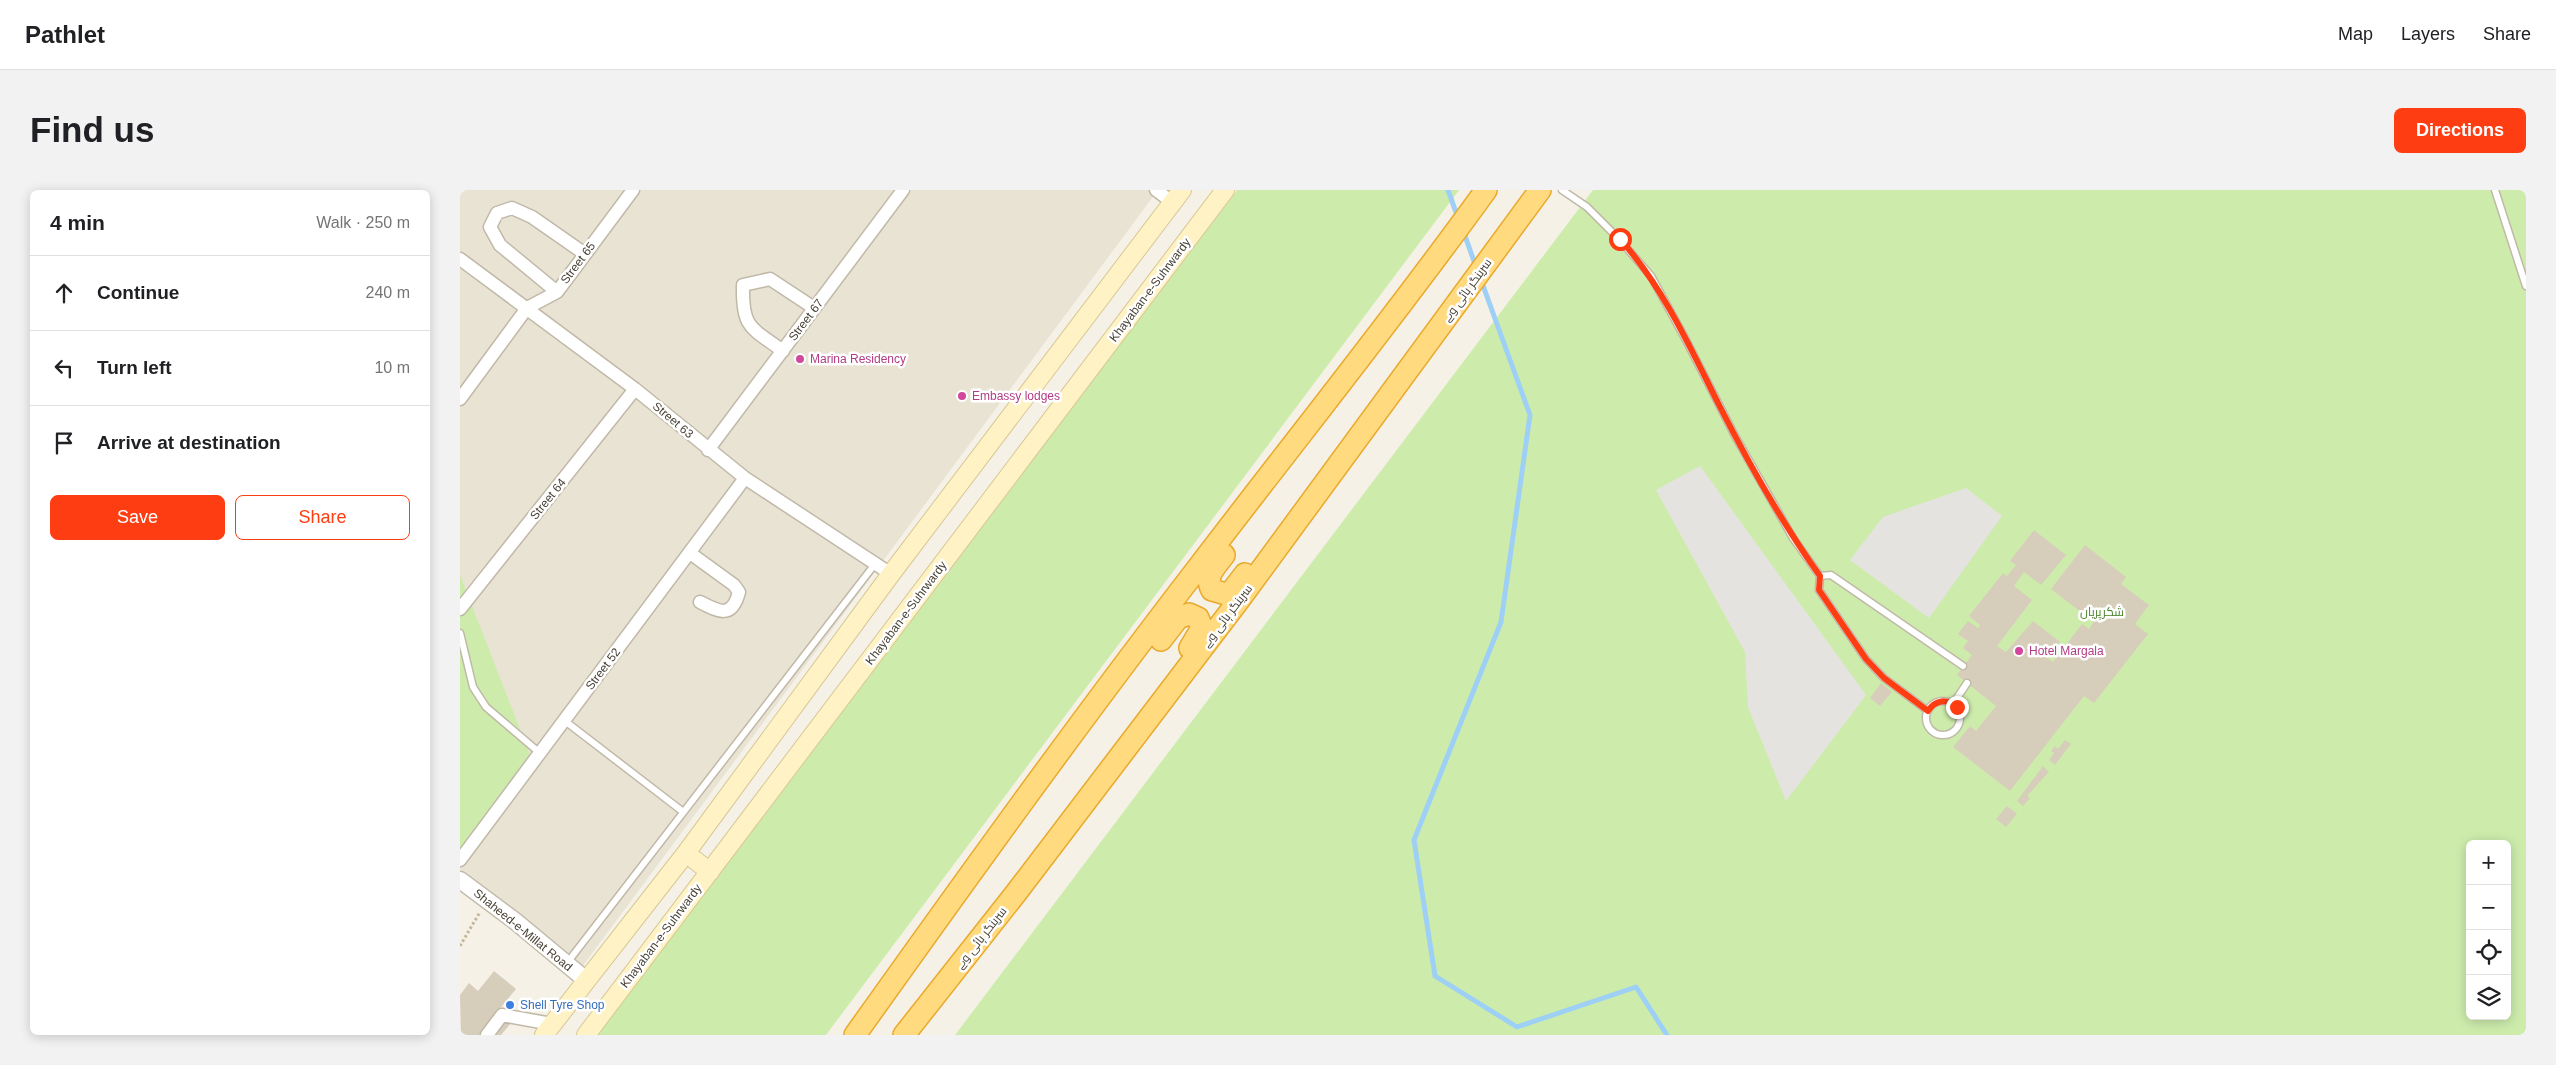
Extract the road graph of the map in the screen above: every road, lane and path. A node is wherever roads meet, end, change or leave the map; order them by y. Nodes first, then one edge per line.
1 (633, 190) edge
2 (903, 190) edge
3 (1156, 190) edge
4 (1225, 190) edge
5 (1486, 190) edge
6 (1540, 190) edge
7 (1562, 190) edge
8 (2495, 190) edge
9 (1177, 196) edge
10 (585, 254) junction
11 (460, 259) edge
12 (2526, 286) edge
13 (556, 292) junction
14 (527, 308) junction
15 (814, 308) junction
16 (1374, 341) junction
17 (1428, 344) junction
18 (782, 351) junction
19 (635, 389) junction
20 (460, 398) edge
21 (708, 450) junction
22 (746, 478) junction
23 (690, 553) junction
24 (874, 564) junction
25 (891, 574) junction
26 (1820, 576) junction
27 (700, 602) dead end
28 (460, 609) edge
29 (460, 633) edge
30 (1963, 666) dead end
31 (1967, 683) dead end
32 (1953, 704) junction
33 (1928, 711) junction
34 (565, 721) junction
35 (541, 754) junction
36 (682, 811) junction
37 (997, 836) junction
38 (686, 853) junction
39 (460, 860) edge
40 (710, 872) junction
41 (460, 880) edge
42 (1016, 893) junction
43 (487, 900) junction
44 (460, 946) edge
45 (566, 965) junction
46 (586, 980) junction
47 (548, 1030) edge
48 (906, 1034) edge
49 (487, 1035) edge
50 (586, 1035) edge
51 (855, 1035) edge

1 - 10 street, Street 65
2 - 15 street, Street 67
3 - 9 street
4 - 40 main road, Khayaban-e-Suhrwardy
5 - 16 highway
6 - 17 highway, سرینگر ہائی وے
7 - 26 lane
8 - 12 lane
9 - 25 main road
10 - 13 street, Street 65
10 - 13 street
11 - 14 street, Street 63
13 - 14 street, Street 65
14 - 19 street, Street 63
14 - 20 street, Street 65
15 - 18 street, Street 67
15 - 18 street
16 - 17 highway
16 - 37 highway
17 - 42 highway, سرینگر ہائی وے
18 - 21 street, Street 67
19 - 21 street, Street 63
19 - 28 street, Street 64
21 - 22 street, Street 63
22 - 23 street, Street 52
22 - 24 street, Street 63
23 - 27 street
23 - 34 street, Street 52
24 - 25 street, Street 63
24 - 36 lane
25 - 38 main road
26 - 30 lane
26 - 33 lane
29 - 35 lane
31 - 32 lane
32 - 33 lane
32 - 33 lane
34 - 35 street, Street 52
34 - 36 lane
35 - 39 street, Street 52
36 - 45 lane
37 - 42 highway
37 - 51 highway
38 - 40 main road
38 - 46 main road
40 - 50 main road, Khayaban-e-Suhrwardy
41 - 43 street, Shaheed-e-Millat Road
42 - 48 highway, سرینگر ہائی وے
43 - 44 path
43 - 45 street, Shaheed-e-Millat Road
45 - 46 street, Shaheed-e-Millat Road
46 - 47 main road
47 - 49 street

